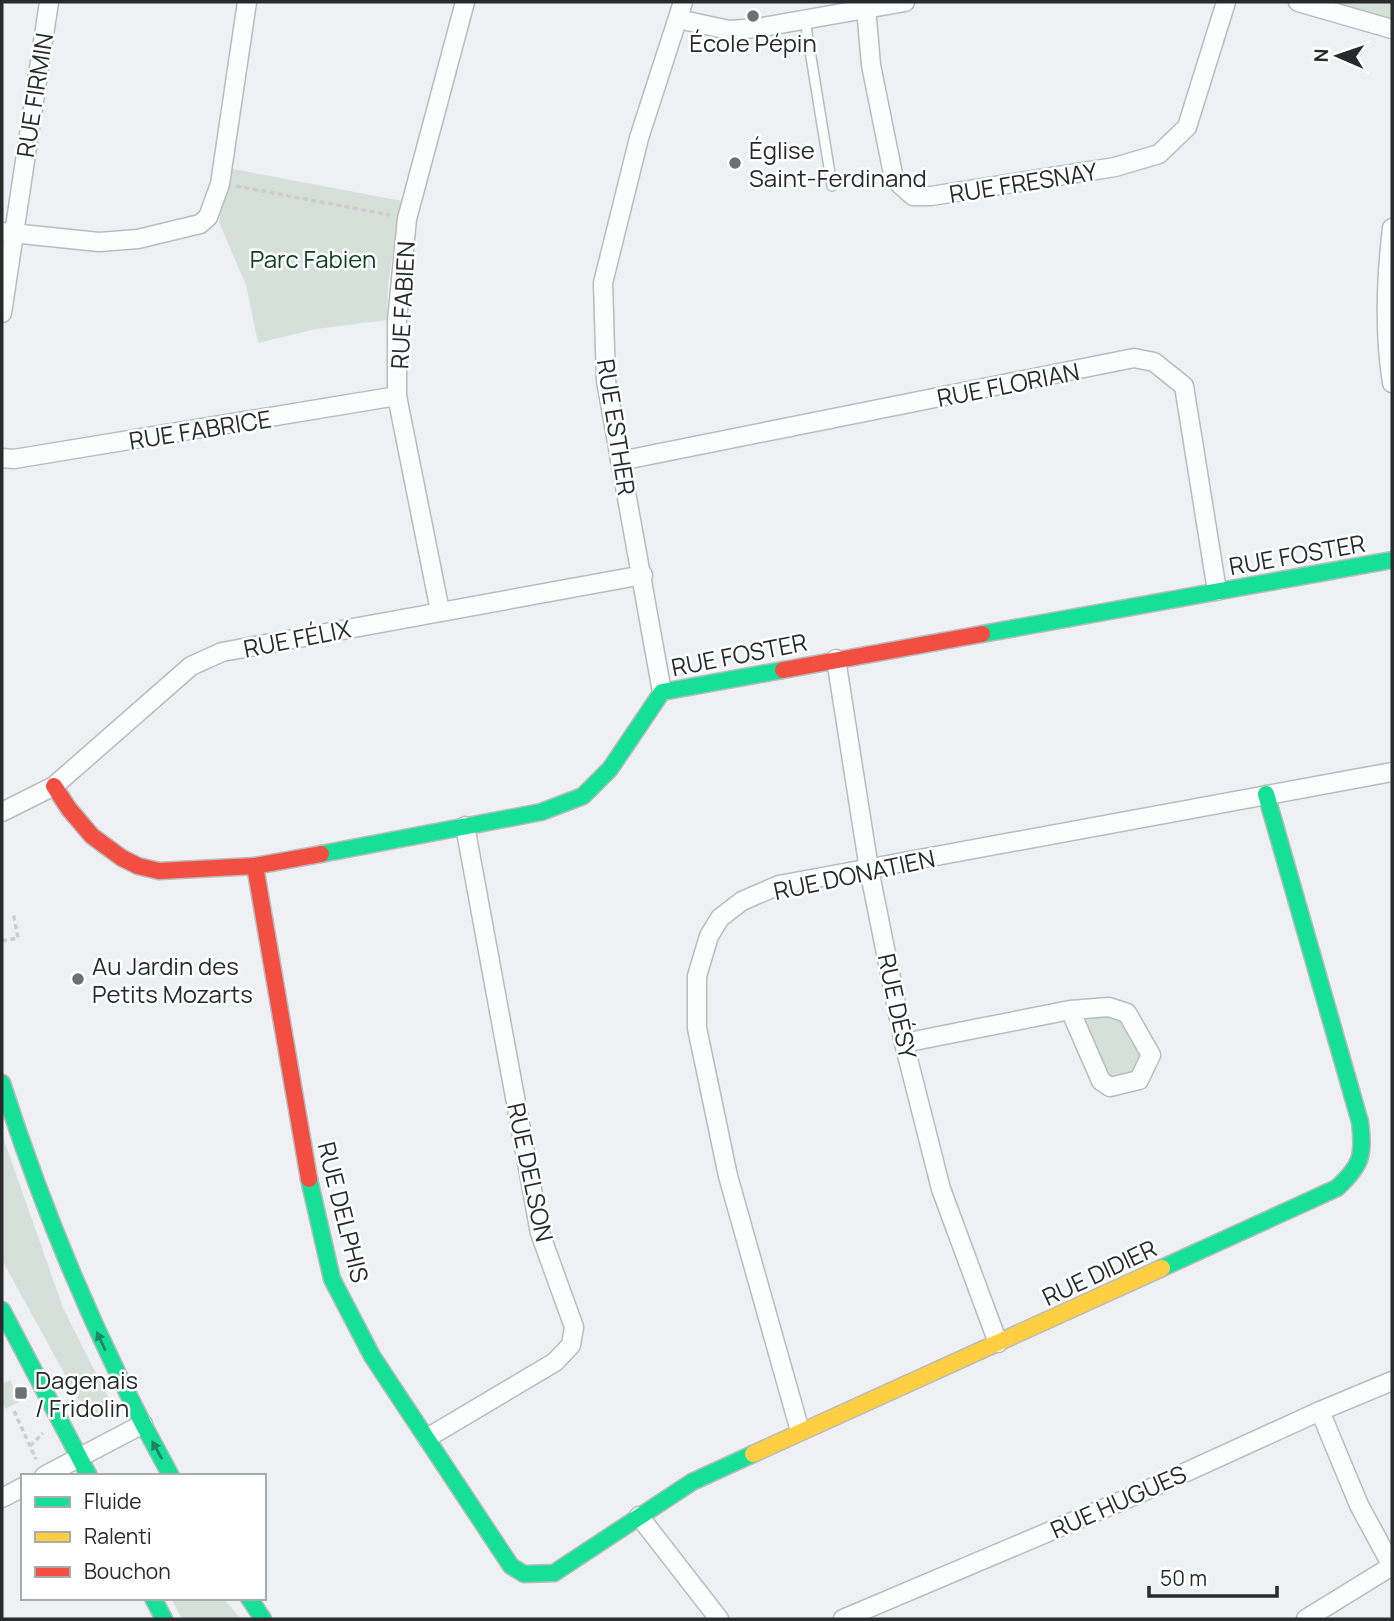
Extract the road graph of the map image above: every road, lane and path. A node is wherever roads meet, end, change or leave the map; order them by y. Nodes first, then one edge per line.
1 (49, 2) edge
2 (247, 2) edge
3 (465, 2) edge
4 (905, 2) edge
5 (1226, 2) edge
6 (1298, 2) edge
7 (866, 8) junction
8 (680, 10) edge
9 (805, 20) junction
10 (1392, 29) edge
11 (220, 184) junction
12 (832, 186) dead end
13 (407, 219) junction
14 (1392, 228) edge
15 (7, 232) edge
16 (2, 313) edge
17 (1392, 383) edge
18 (397, 396) junction
19 (2, 458) edge
20 (620, 461) junction
21 (1392, 560) edge
22 (643, 575) junction
23 (1217, 591) junction
24 (440, 611) junction
25 (836, 659) junction
26 (662, 692) junction
27 (1392, 772) edge
28 (54, 786) junction
29 (1266, 794) junction
30 (2, 812) edge
31 (466, 826) junction
32 (256, 866) junction
33 (869, 869) junction
34 (13, 912) dead end
35 (2, 941) edge
36 (1070, 1010) junction
37 (904, 1043) junction
38 (2, 1083) edge
39 (2, 1310) edge
40 (998, 1343) junction
41 (1392, 1381) edge
42 (14, 1411) dead end
43 (1320, 1411) junction
44 (143, 1424) junction
45 (800, 1431) junction
46 (43, 1433) dead end
47 (427, 1438) junction
48 (30, 1446) junction
49 (79, 1458) junction
50 (40, 1468) edge
51 (88, 1474) edge
52 (170, 1474) edge
53 (21, 1488) edge
54 (2, 1498) edge
55 (639, 1516) junction
56 (511, 1566) joint
57 (1392, 1566) edge
58 (154, 1600) edge
59 (250, 1600) edge
60 (164, 1619) edge
61 (263, 1619) edge
62 (719, 1619) edge
63 (843, 1619) edge
64 (1306, 1619) edge

1 - 15 street, RUE FIRMIN
2 - 11 street
3 - 13 street, RUE FABIEN
4 - 7 street
5 - 7 street, RUE FRESNAY
6 - 10 street
7 - 9 street
8 - 9 street
8 - 20 street, RUE ESTHER
9 - 12 lane
11 - 13 path
11 - 15 street
13 - 18 street, RUE FABIEN
14 - 17 street
15 - 16 street, RUE FIRMIN
18 - 19 street, RUE FABRICE
18 - 24 street, RUE FABIEN
20 - 22 street, RUE ESTHER
20 - 23 street, RUE FLORIAN
21 - 23 street, RUE FOSTER
22 - 24 street, RUE FÉLIX
22 - 26 street, RUE ESTHER
23 - 25 street, RUE FOSTER
24 - 28 street, RUE FÉLIX
25 - 26 street, RUE FOSTER
25 - 33 street, RUE DÉSY
26 - 31 street, RUE FOSTER
27 - 29 street, RUE DONATIEN
28 - 30 street, RUE FÉLIX
28 - 32 street, RUE FOSTER
29 - 33 street, RUE DONATIEN
29 - 40 street, RUE DIDIER
31 - 32 street, RUE FOSTER
31 - 47 street, RUE DELSON
32 - 47 street, RUE DELPHIS
33 - 37 street, RUE DÉSY
33 - 45 street, RUE DONATIEN
34 - 35 path
36 - 36 street
36 - 37 street
37 - 40 street, RUE DÉSY
44 -> 38 street
39 - 49 street
40 - 45 street, RUE DIDIER
41 - 43 street, RUE HUGUES
42 - 48 path
43 - 57 street
43 - 63 street, RUE HUGUES
44 - 49 street
52 -> 44 street
45 - 55 street, RUE DIDIER
46 - 48 path
47 - 56 street, RUE DELPHIS
48 - 50 path
49 - 50 street
49 - 51 street
53 - 54 street
55 - 56 street, RUE DIDIER
55 - 62 street
57 - 64 street
58 - 60 street
59 - 61 street

